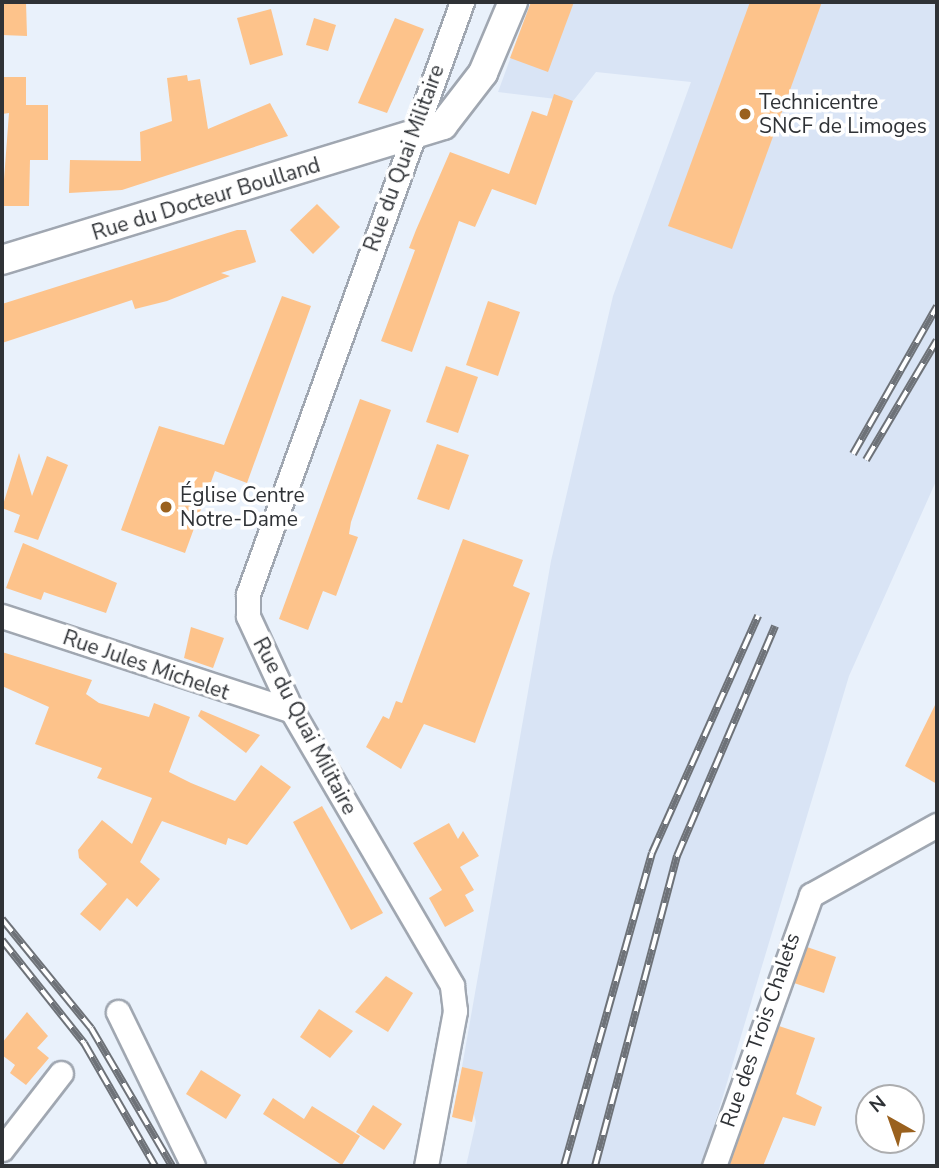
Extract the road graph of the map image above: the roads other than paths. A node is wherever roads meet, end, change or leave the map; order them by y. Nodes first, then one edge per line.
1 (462, 2) edge
2 (513, 2) edge
3 (411, 137) junction
4 (2, 260) edge
5 (2, 616) edge
6 (292, 711) junction
7 (937, 825) edge
8 (118, 1013) dead end
9 (61, 1073) dead end
10 (2, 1149) edge
11 (193, 1166) edge
12 (426, 1166) edge
13 (714, 1166) edge

1 - 3 street, Rue du Quai Militaire
2 - 3 street, Rue du Docteur Boulland
3 - 4 street, Rue du Docteur Boulland
3 - 6 street, Rue du Quai Militaire
5 - 6 street, Rue Jules Michelet
6 - 12 street, Rue du Quai Militaire
7 - 13 street, Rue des Trois Chalets
8 - 11 street
9 - 10 street

